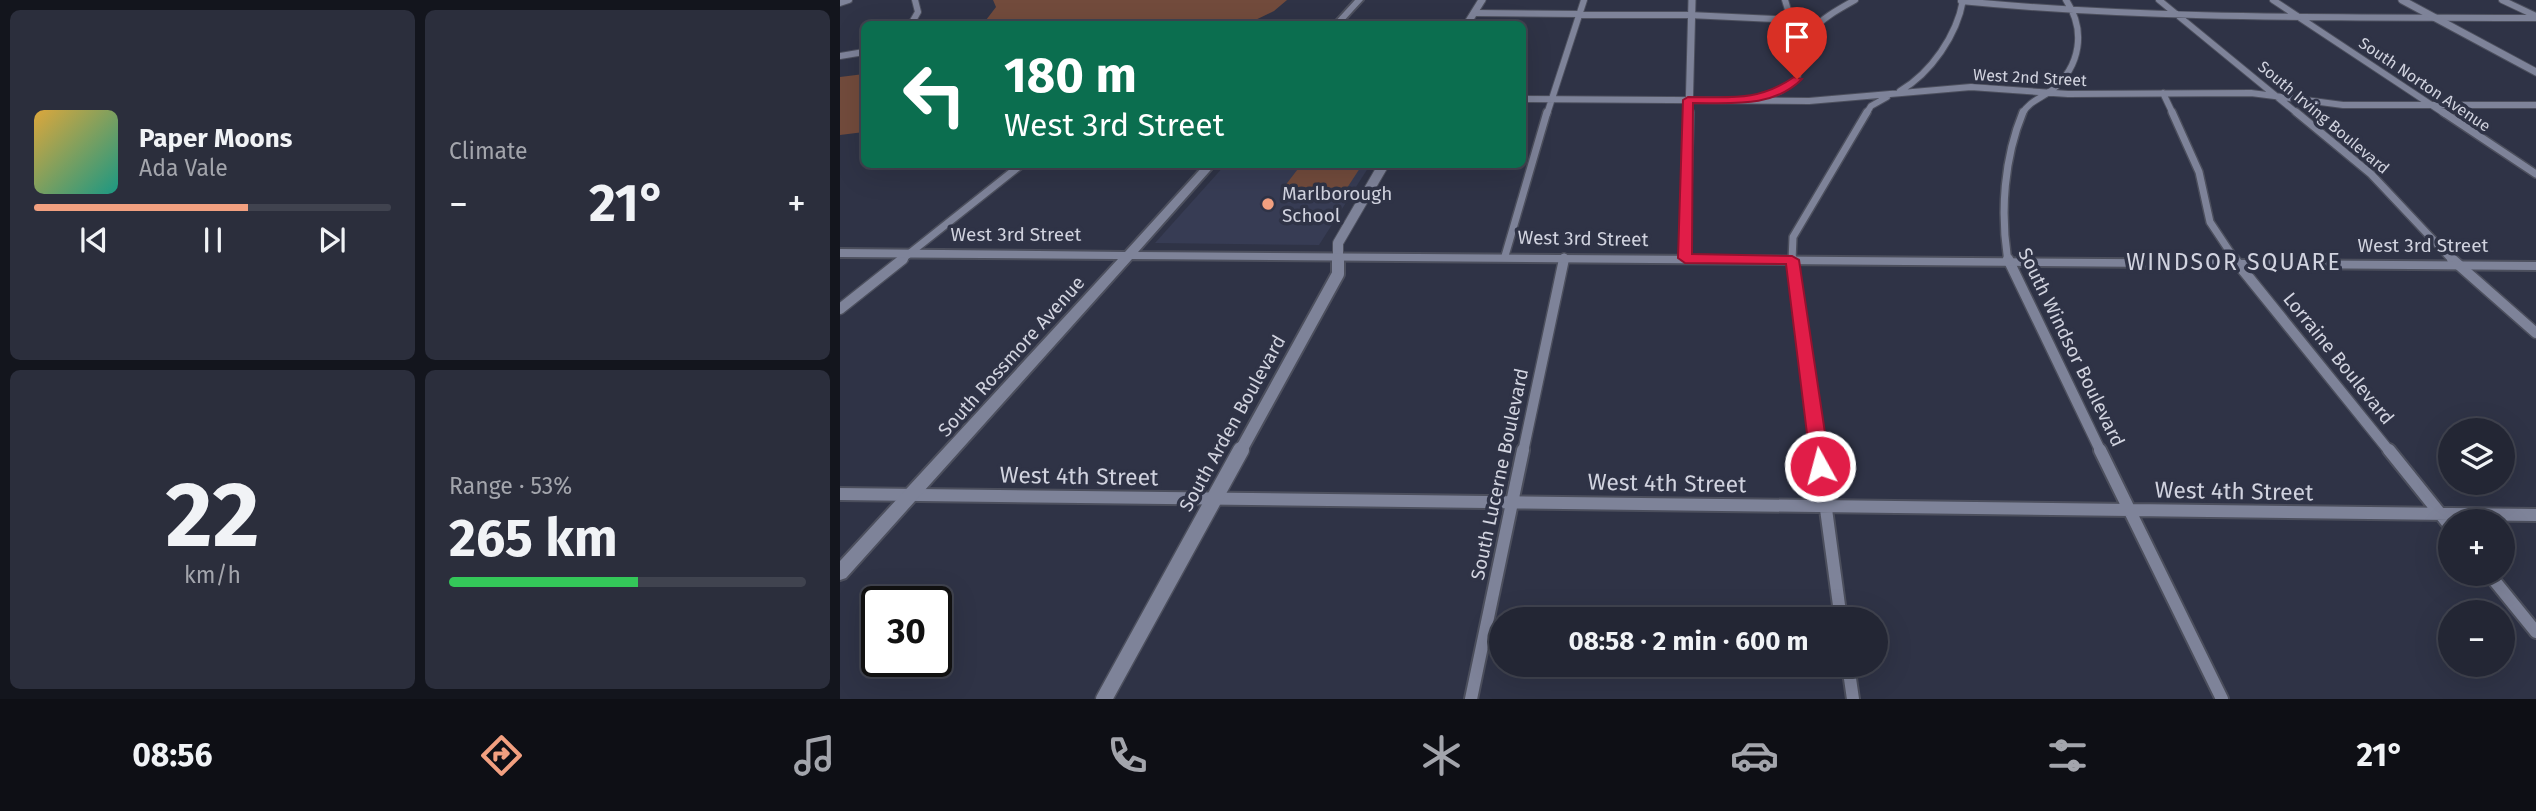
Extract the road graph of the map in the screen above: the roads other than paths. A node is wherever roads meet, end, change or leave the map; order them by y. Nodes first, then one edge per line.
1 (849, 0) edge
2 (915, 0) edge
3 (1359, 0) edge
4 (1482, 0) edge
5 (1584, 0) edge
6 (1692, 0) edge
7 (1785, 0) edge
8 (1855, 0) edge
9 (1957, 0) edge
10 (1964, 0) edge
11 (2066, 0) edge
12 (2158, 0) edge
13 (2273, 0) edge
14 (2402, 0) edge
15 (2501, 0) edge
16 (840, 3) edge
17 (2073, 11) junction
18 (1474, 13) junction
19 (1580, 14) junction
20 (1691, 14) junction
21 (2179, 16) junction
22 (2299, 17) junction
23 (2536, 17) edge
24 (2435, 18) junction
25 (1791, 20) junction
26 (913, 21) edge
27 (1340, 21) edge
28 (1469, 21) edge
29 (1818, 21) junction
30 (861, 52) edge
31 (840, 56) edge
32 (2536, 72) edge
33 (2163, 93) junction
34 (1893, 94) junction
35 (2047, 94) junction
36 (2273, 94) junction
37 (1526, 99) edge
38 (1551, 99) junction
39 (1688, 100) junction
40 (1753, 100) junction
41 (2431, 104) junction
42 (2536, 105) edge
43 (1017, 168) edge
44 (1206, 168) edge
45 (1382, 168) edge
46 (2536, 174) edge
47 (840, 253) edge
48 (910, 253) junction
49 (1130, 254) junction
50 (1339, 256) junction
51 (1504, 256) junction
52 (1564, 257) junction
53 (1685, 258) junction
54 (1792, 260) junction
55 (2008, 261) junction
56 (2237, 263) junction
57 (2456, 265) junction
58 (2536, 265) edge
59 (840, 309) edge
60 (2536, 333) edge
61 (840, 494) edge
62 (911, 495) junction
63 (1213, 499) junction
64 (1514, 502) junction
65 (1826, 506) junction
66 (2131, 511) junction
67 (2438, 511) edge
68 (2438, 513) edge
69 (2515, 515) edge
70 (2536, 515) edge
71 (840, 573) edge
72 (2499, 586) edge
73 (1839, 607) edge
74 (2536, 632) edge
75 (1850, 677) edge
76 (1104, 699) edge
77 (1471, 699) edge
78 (1853, 699) edge
79 (2222, 699) edge

1 - 16 street
2 - 26 street
3 - 27 main road
4 - 18 street
5 - 19 street
6 - 20 street
7 - 25 street
8 - 29 street
9 - 10 street
10 - 17 street
10 - 34 street
11 - 17 street
12 - 21 street, South Irving Boulevard
13 - 22 street, South Norton Avenue
14 - 24 street
15 - 23 street
17 - 21 street
17 - 35 street, South Windsor Boulevard
18 - 19 street
18 - 28 street
19 - 20 street
19 - 38 street
20 - 25 street
20 - 39 street
21 - 22 street
21 - 36 street, South Irving Boulevard
22 - 24 street
22 - 41 street, South Norton Avenue
23 - 24 street
24 - 32 street
25 - 29 street
29 - 40 street
30 - 31 street
33 - 35 street, West 2nd Street
33 - 36 street, West 2nd Street
33 - 56 street, Lorraine Boulevard
34 - 35 street, West 2nd Street
34 - 40 street, West 2nd Street
34 - 54 street
35 - 55 street, South Windsor Boulevard
36 - 41 street, West 2nd Street
36 - 57 street, South Irving Boulevard
37 - 38 street, West 2nd Street
38 - 39 street, West 2nd Street
38 - 51 street
39 - 40 street, West 2nd Street
39 - 53 street
41 - 42 street, West 2nd Street
41 - 46 street, South Norton Avenue
43 - 48 street
44 - 49 main road, South Rossmore Avenue
45 - 50 street, South Arden Boulevard
47 - 48 main road, West 3rd Street
48 - 49 main road, West 3rd Street
48 - 59 street
49 - 50 main road, West 3rd Street
49 - 62 main road, South Rossmore Avenue
50 - 51 main road, West 3rd Street
50 - 63 street, South Arden Boulevard
51 - 52 main road, West 3rd Street
52 - 53 main road, West 3rd Street
52 - 64 street, South Lucerne Boulevard
53 - 54 main road, West 3rd Street
54 - 55 main road, West 3rd Street
54 - 65 street
55 - 56 main road, West 3rd Street
55 - 66 street, South Windsor Boulevard
56 - 57 main road, West 3rd Street
56 - 67 street, Lorraine Boulevard
57 - 58 main road, West 3rd Street
57 - 60 street, South Irving Boulevard
61 - 62 street, West 4th Street
62 - 63 street, West 4th Street
62 - 71 main road, South Rossmore Avenue
63 - 64 street, West 4th Street
63 - 76 street, South Arden Boulevard
64 - 65 street, West 4th Street
64 - 77 street, South Lucerne Boulevard
65 - 66 street, West 4th Street
65 - 73 street
66 - 68 street, West 4th Street
66 - 79 street, South Windsor Boulevard
69 - 70 street, West 4th Street
72 - 74 street
75 - 78 street

